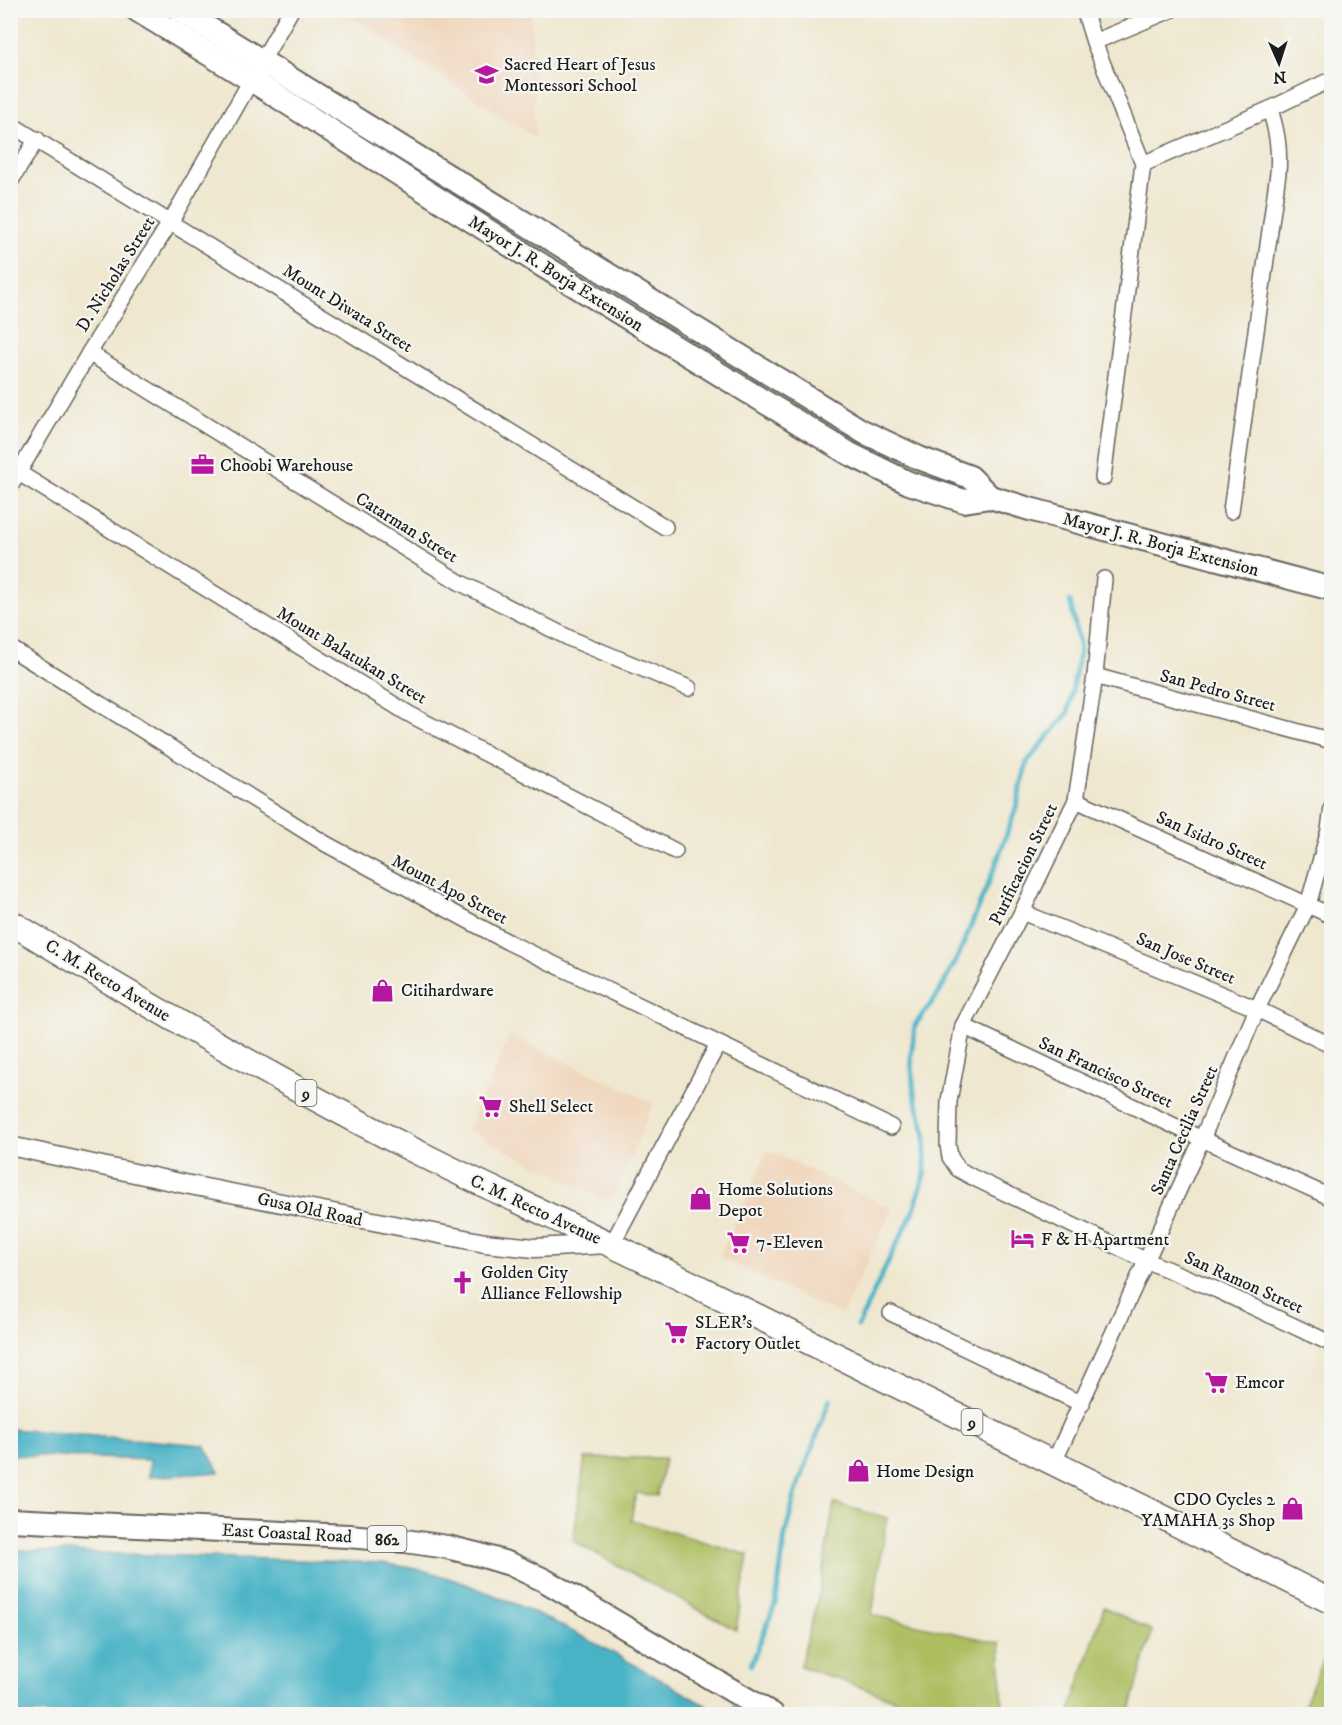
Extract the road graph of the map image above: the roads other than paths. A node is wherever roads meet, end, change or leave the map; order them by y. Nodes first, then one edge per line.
1 (137, 10) edge
2 (179, 10) edge
3 (291, 10) edge
4 (1084, 10) edge
5 (1171, 10) edge
6 (1094, 42) junction
7 (258, 71) junction
8 (1332, 79) edge
9 (1270, 109) junction
10 (10, 124) edge
11 (37, 139) junction
12 (1143, 164) junction
13 (10, 182) edge
14 (171, 221) junction
15 (552, 240) junction
16 (540, 264) junction
17 (88, 353) junction
18 (735, 353) junction
19 (721, 375) junction
20 (19, 473) junction
21 (1103, 478) dead end
22 (10, 487) edge
23 (1000, 499) junction
24 (1231, 511) dead end
25 (664, 527) dead end
26 (1104, 579) dead end
27 (1332, 589) edge
28 (10, 648) edge
29 (1095, 676) junction
30 (690, 688) dead end
31 (1332, 741) edge
32 (1076, 800) junction
33 (1332, 807) edge
34 (675, 851) dead end
35 (1308, 905) junction
36 (1022, 912) junction
37 (1332, 916) edge
38 (10, 922) edge
39 (1257, 1009) junction
40 (963, 1026) junction
41 (718, 1044) junction
42 (1332, 1046) edge
43 (891, 1127) dead end
44 (1202, 1139) junction
45 (10, 1146) edge
46 (950, 1157) joint
47 (1332, 1198) edge
48 (612, 1244) junction
49 (1147, 1261) junction
50 (891, 1313) dead end
51 (1332, 1344) edge
52 (1082, 1404) junction
53 (1054, 1462) junction
54 (10, 1520) edge
55 (1332, 1602) edge
56 (772, 1714) edge

1 - 7 main road, Mayor J. R. Borja Extension
2 - 7 main road, Mayor J. R. Borja Extension
3 - 7 street, D. Nicholas Street
4 - 6 street
5 - 6 street
6 - 12 street
7 - 14 street, D. Nicholas Street
7 - 15 main road, Mayor J. R. Borja Extension
7 - 16 main road, Mayor J. R. Borja Extension
8 - 9 street
9 - 12 street
9 - 24 street
10 - 11 street, Mount Diwata Street
11 - 13 street
11 - 14 street, Mount Diwata Street
12 - 21 street
14 - 17 street, D. Nicholas Street
14 - 25 street, Mount Diwata Street
15 - 16 main road
15 - 18 main road, Mayor J. R. Borja Extension
16 - 19 main road, Mayor J. R. Borja Extension
17 - 20 street, D. Nicholas Street
17 - 30 street, Catarman Street
18 - 19 main road
18 - 23 main road, Mayor J. R. Borja Extension
19 - 23 main road, Mayor J. R. Borja Extension
20 - 22 street, D. Nicholas Street
20 - 34 street, Mount Balatukan Street
23 - 27 main road, Mayor J. R. Borja Extension
26 - 29 street, Purificacion Street
28 - 41 street, Mount Apo Street
29 - 31 street, San Pedro Street
29 - 32 street, Purificacion Street
32 - 35 street, San Isidro Street
32 - 36 street, Purificacion Street
33 - 35 street, Santa Cecilia Street
35 - 37 street, San Isidro Street
35 - 39 street, Santa Cecilia Street
36 - 39 street, San Jose Street
36 - 40 street, Purificacion Street
38 - 48 highway, C. M. Recto Avenue / 9
39 - 42 street, San Jose Street
39 - 44 street, Santa Cecilia Street
40 - 44 street, San Francisco Street
40 - 46 street, Purificacion Street
41 - 43 street, Mount Apo Street
41 - 48 street
44 - 47 street, San Francisco Street
44 - 49 street, Santa Cecilia Street
45 - 48 street, Gusa Old Road
46 - 49 street, San Ramon Street
48 - 53 highway, C. M. Recto Avenue / 9
49 - 51 street, San Ramon Street
49 - 52 street, Santa Cecilia Street
50 - 52 street
52 - 53 street, Santa Cecilia Street
53 - 55 highway, C. M. Recto Avenue / 9
54 - 56 main road, East Coastal Road / 862

